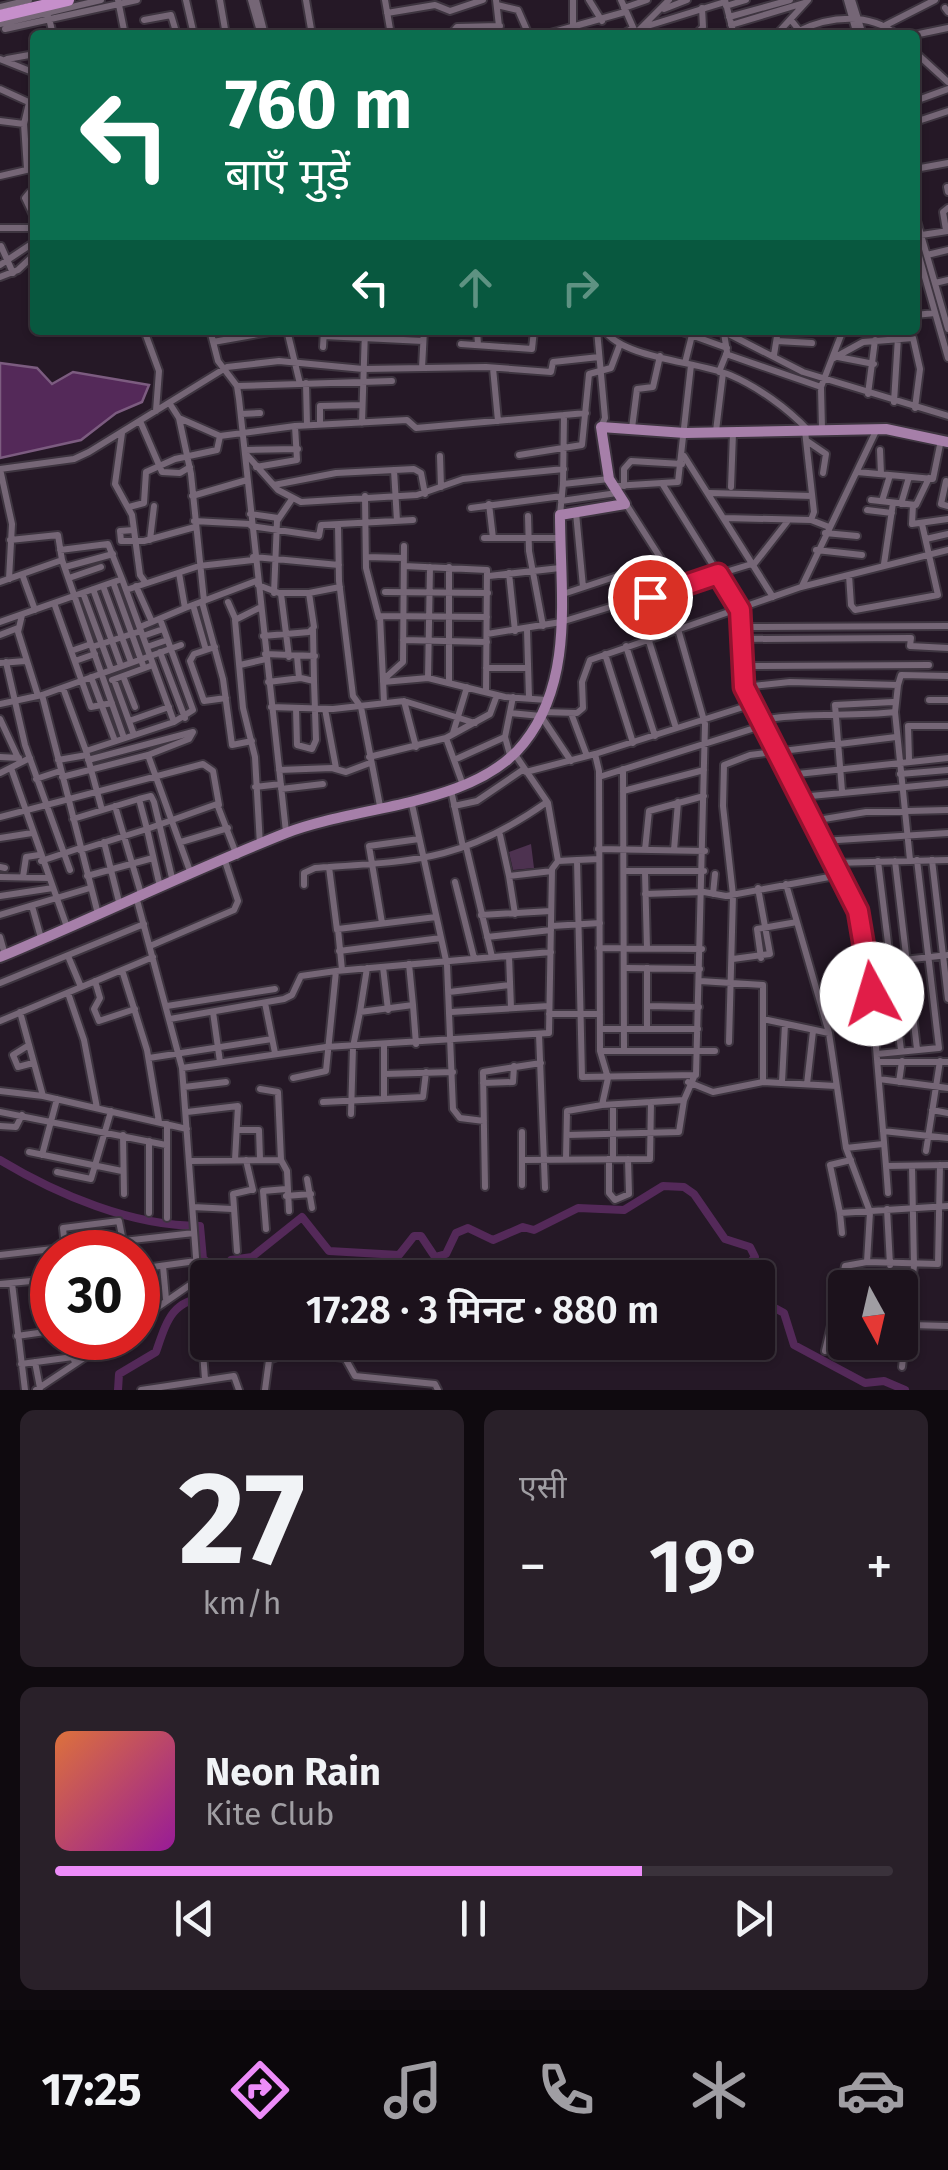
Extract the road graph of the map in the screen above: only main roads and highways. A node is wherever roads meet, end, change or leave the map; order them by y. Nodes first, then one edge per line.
1 (68, 0) edge
2 (48, 9) edge
3 (1, 17) edge
4 (944, 441) edge
5 (3, 956) edge

1 - 2 highway
2 - 3 highway
4 - 5 main road

